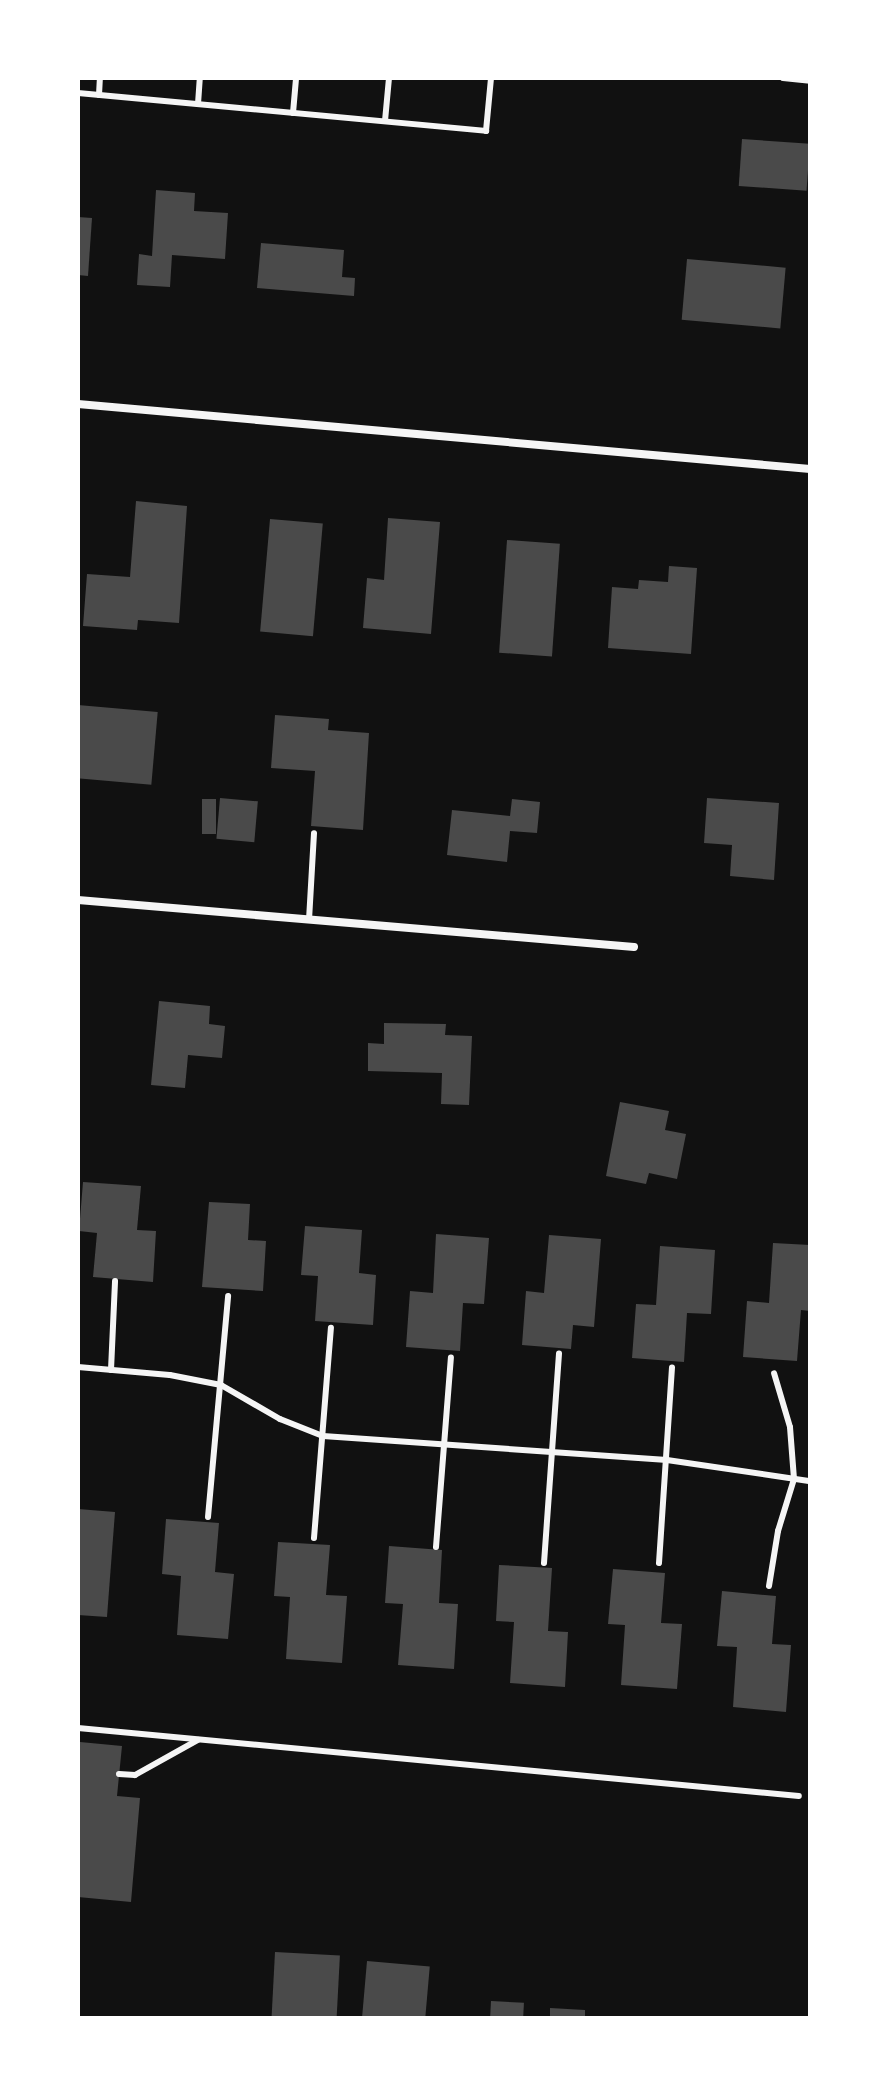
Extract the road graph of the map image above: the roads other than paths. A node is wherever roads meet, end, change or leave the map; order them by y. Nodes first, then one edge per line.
1 (100, 78) edge
2 (200, 78) edge
3 (296, 78) edge
4 (389, 78) edge
5 (491, 78) edge
6 (783, 78) edge
7 (810, 81) edge
8 (78, 93) edge
9 (99, 95) junction
10 (198, 104) junction
11 (293, 113) junction
12 (385, 121) junction
13 (78, 404) edge
14 (810, 469) edge
15 (314, 833) dead end
16 (78, 900) edge
17 (309, 920) junction
18 (634, 947) dead end
19 (115, 1281) dead end
20 (228, 1296) dead end
21 (331, 1328) dead end
22 (559, 1354) dead end
23 (451, 1358) dead end
24 (78, 1367) edge
25 (672, 1367) dead end
26 (111, 1370) junction
27 (774, 1373) dead end
28 (221, 1385) junction
29 (323, 1436) junction
30 (445, 1444) junction
31 (551, 1451) junction
32 (667, 1460) junction
33 (794, 1479) junction
34 (810, 1481) edge
35 (208, 1517) dead end
36 (314, 1538) dead end
37 (436, 1547) dead end
38 (544, 1563) dead end
39 (659, 1563) dead end
40 (769, 1586) dead end
41 (78, 1728) edge
42 (198, 1740) junction
43 (119, 1774) dead end
44 (799, 1796) dead end

1 - 9 lane
2 - 10 lane
3 - 11 lane
4 - 12 lane
5 - 12 lane
6 - 7 lane
8 - 9 lane
9 - 10 lane
10 - 11 lane
11 - 12 lane
13 - 14 street
15 - 17 lane
16 - 17 street
17 - 18 street
19 - 26 lane
20 - 28 lane
21 - 29 lane
22 - 31 lane
23 - 30 lane
24 - 26 lane
25 - 32 lane
26 - 28 lane
27 - 33 lane
28 - 29 lane
28 - 35 lane
29 - 30 lane
29 - 36 lane
30 - 31 lane
30 - 37 lane
31 - 32 lane
31 - 38 lane
32 - 33 lane
32 - 39 lane
33 - 34 lane
33 - 40 lane
41 - 42 lane
42 - 43 lane
42 - 44 lane

